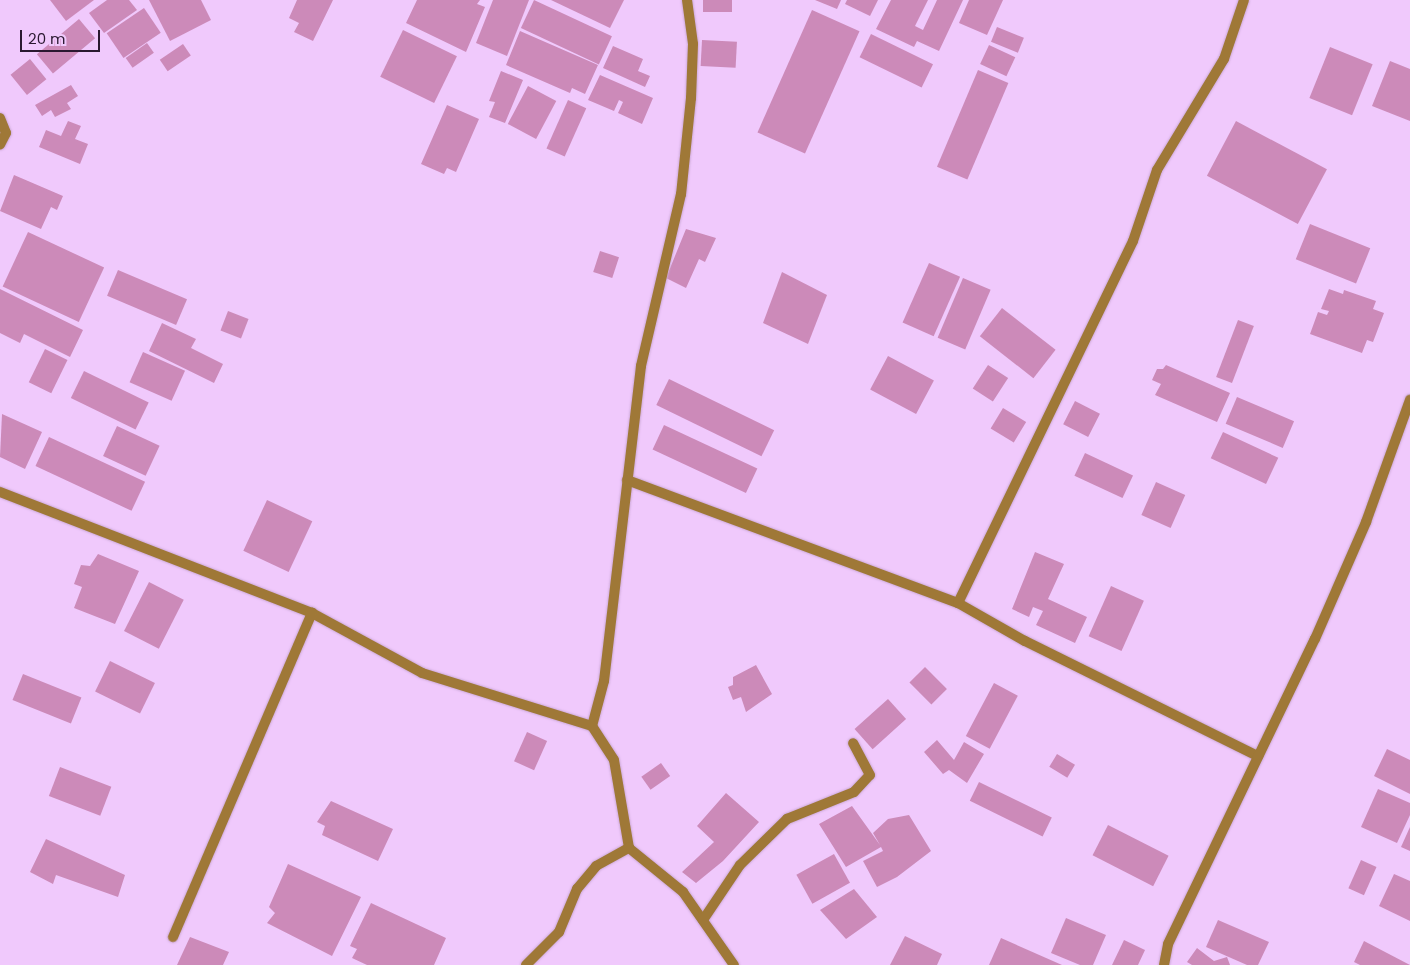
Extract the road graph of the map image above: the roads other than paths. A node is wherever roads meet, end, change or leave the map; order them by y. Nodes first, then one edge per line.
1 (687, 0) edge
2 (1244, 0) edge
3 (0, 118) edge
4 (0, 145) edge
5 (1410, 400) edge
6 (627, 480) junction
7 (0, 492) edge
8 (958, 603) junction
9 (312, 613) junction
10 (592, 726) junction
11 (853, 742) dead end
12 (1258, 756) junction
13 (629, 848) junction
14 (703, 920) junction
15 (173, 937) dead end
16 (526, 965) edge
17 (734, 965) edge
18 (1164, 965) edge

1 - 6 street
2 - 8 street
3 - 4 street
5 - 12 street
6 - 8 street
6 - 10 street
7 - 9 street
8 - 12 street
9 - 10 street
9 - 15 street
10 - 13 street
11 - 14 street
12 - 18 street
13 - 14 street
13 - 16 street
14 - 17 street

